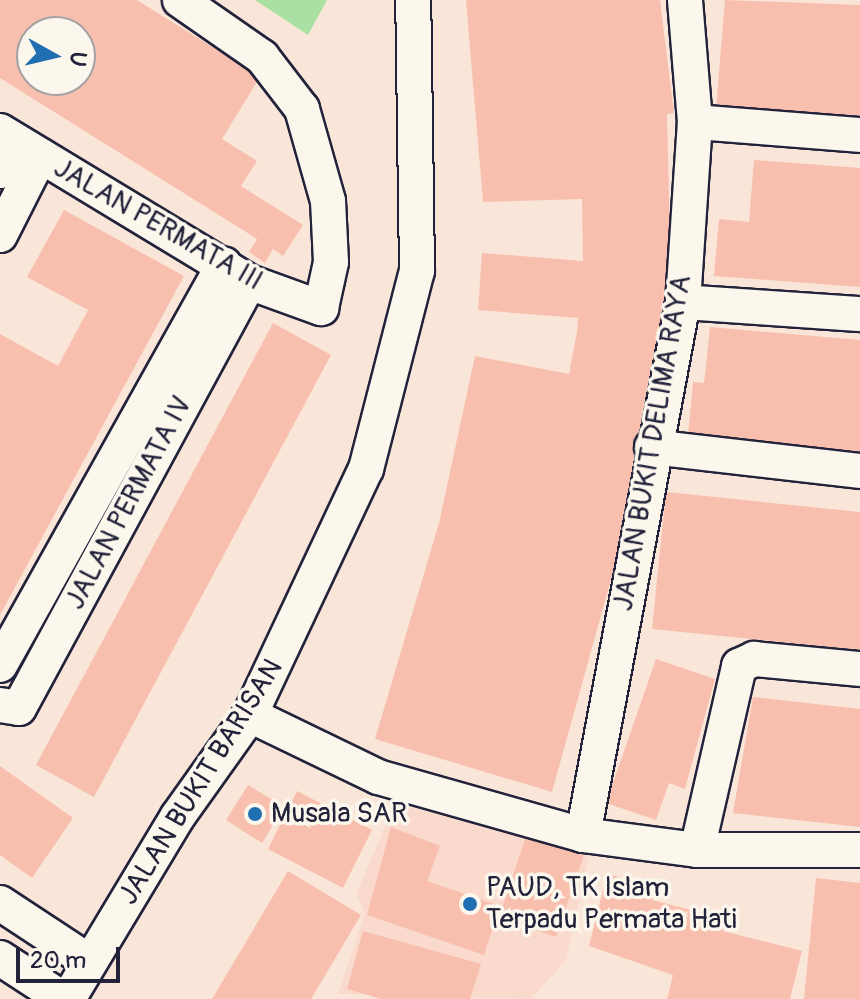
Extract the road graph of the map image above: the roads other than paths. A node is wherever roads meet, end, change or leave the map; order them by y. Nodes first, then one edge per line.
1 (180, 0) edge
2 (413, 0) edge
3 (685, 0) edge
4 (695, 122) junction
5 (860, 135) edge
6 (14, 150) edge
7 (0, 235) edge
8 (236, 273) junction
9 (683, 302) junction
10 (860, 314) edge
11 (652, 447) junction
12 (860, 471) edge
13 (102, 481) junction
14 (130, 501) junction
15 (0, 665) edge
16 (860, 669) edge
17 (0, 705) edge
18 (250, 715) junction
19 (583, 835) junction
20 (697, 850) junction
21 (860, 850) edge
22 (0, 903) edge
23 (0, 958) edge
24 (88, 961) junction
25 (66, 999) edge

1 - 8 street, JALAN PERMATA III
2 - 18 street, JALAN BUKIT BARISAN
3 - 4 street, JALAN BUKIT DELIMA RAYA
4 - 5 street
4 - 9 street, JALAN BUKIT DELIMA RAYA
6 - 7 street
6 - 8 street, JALAN PERMATA III
8 - 13 street, JALAN PERMATA IV
8 - 14 street, JALAN PERMATA IV
9 - 10 street
9 - 11 street, JALAN BUKIT DELIMA RAYA
11 - 12 street
11 - 19 street, JALAN BUKIT DELIMA RAYA
13 - 14 street
13 - 15 street, JALAN PERMATA IV
14 - 17 street, JALAN PERMATA IV
16 - 20 street
18 - 19 street
18 - 24 street, JALAN BUKIT BARISAN
19 - 20 street
20 - 21 street
22 - 24 street
23 - 25 street
24 - 25 street, JALAN BUKIT BARISAN

